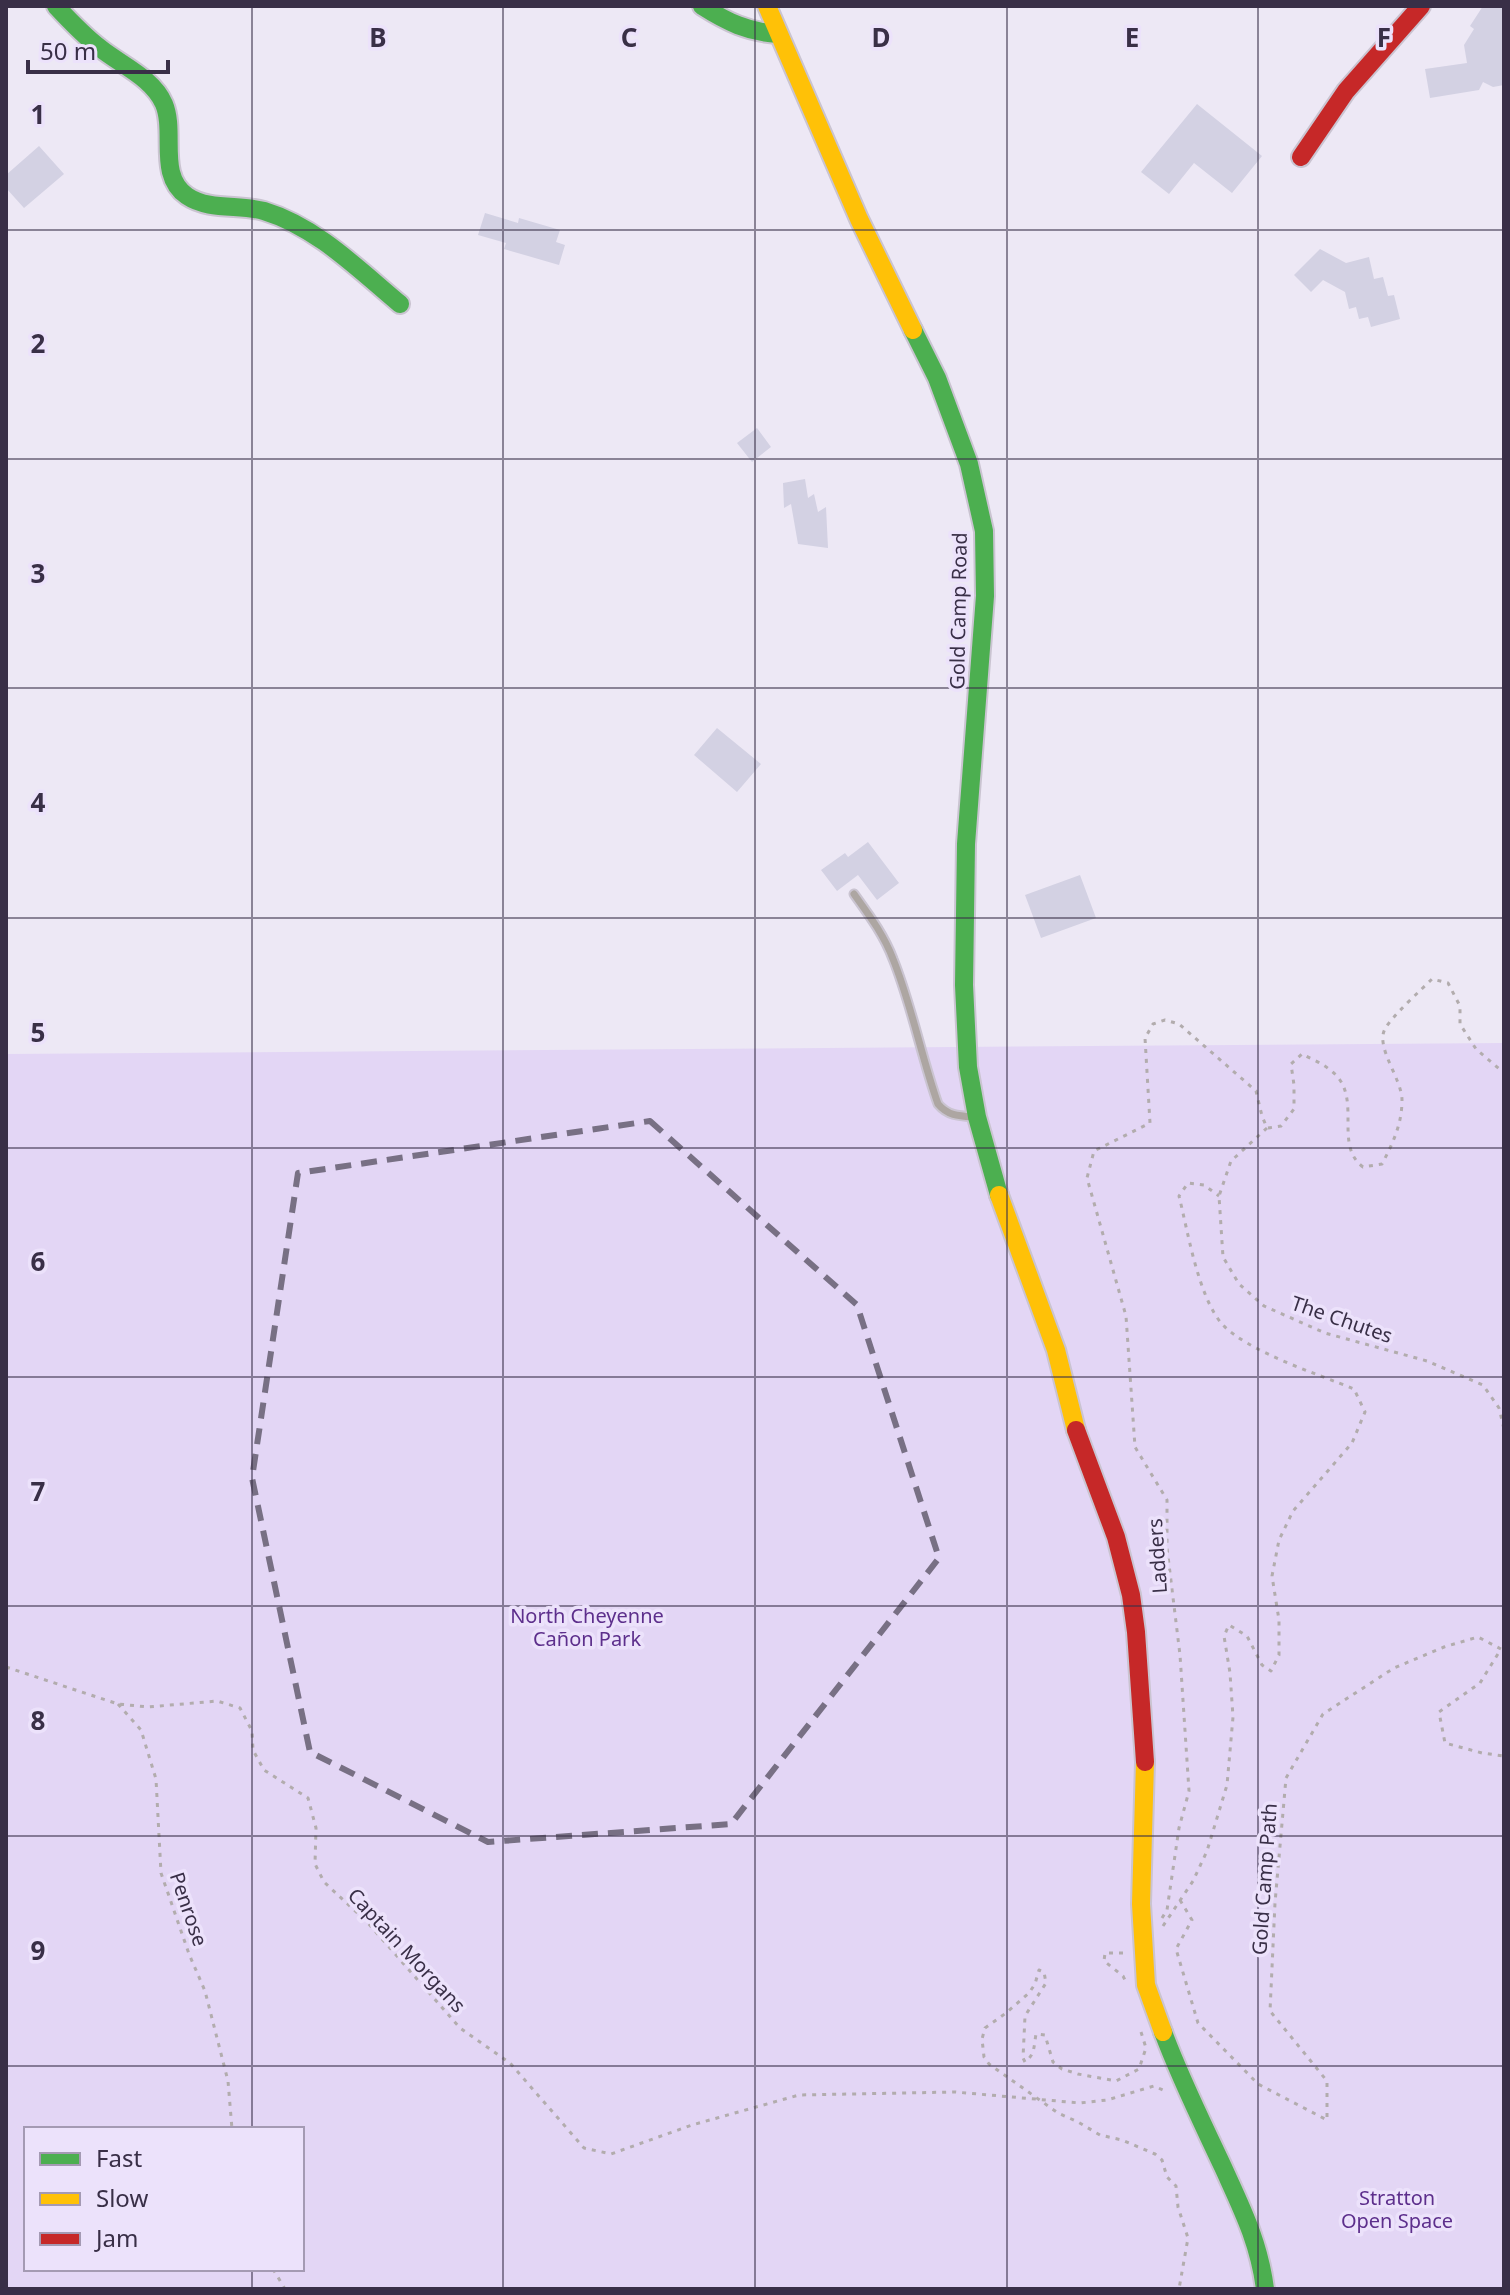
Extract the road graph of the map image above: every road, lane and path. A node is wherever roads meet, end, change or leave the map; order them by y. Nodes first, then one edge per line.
1 (56, 6) edge
2 (702, 6) edge
3 (767, 6) edge
4 (1421, 6) edge
5 (778, 34) junction
6 (1301, 157) dead end
7 (400, 304) dead end
8 (854, 894) dead end
9 (1504, 1073) edge
10 (977, 1117) junction
11 (1267, 1128) junction
12 (1219, 1196) junction
13 (1504, 1429) edge
14 (6, 1667) edge
15 (118, 1704) junction
16 (1504, 1756) edge
17 (1180, 1900) junction
18 (1143, 1954) junction
19 (1130, 1991) dead end
20 (1137, 2022) dead end
21 (1039, 2100) junction
22 (1192, 2101) junction
23 (232, 2127) edge
24 (274, 2271) edge
25 (285, 2289) edge
26 (1179, 2289) edge
27 (1265, 2289) edge

1 - 7 street
2 - 5 street
3 - 5 street, Gold Camp Road
4 - 6 street
5 - 10 street, Gold Camp Road
8 - 10 lane
9 - 11 path
10 - 18 street, Gold Camp Road
11 - 12 path
11 - 18 path, Ladders
12 - 13 path, The Chutes
12 - 17 path
14 - 15 path, Captain Morgans
15 - 21 path, Captain Morgans
15 - 23 path, Penrose
16 - 17 path, Gold Camp Path
17 - 18 path
18 - 19 path
18 - 22 street, Gold Camp Road
20 - 21 path
21 - 22 path, Captain Morgans
21 - 26 path
22 - 27 street, Gold Camp Road
24 - 25 path

